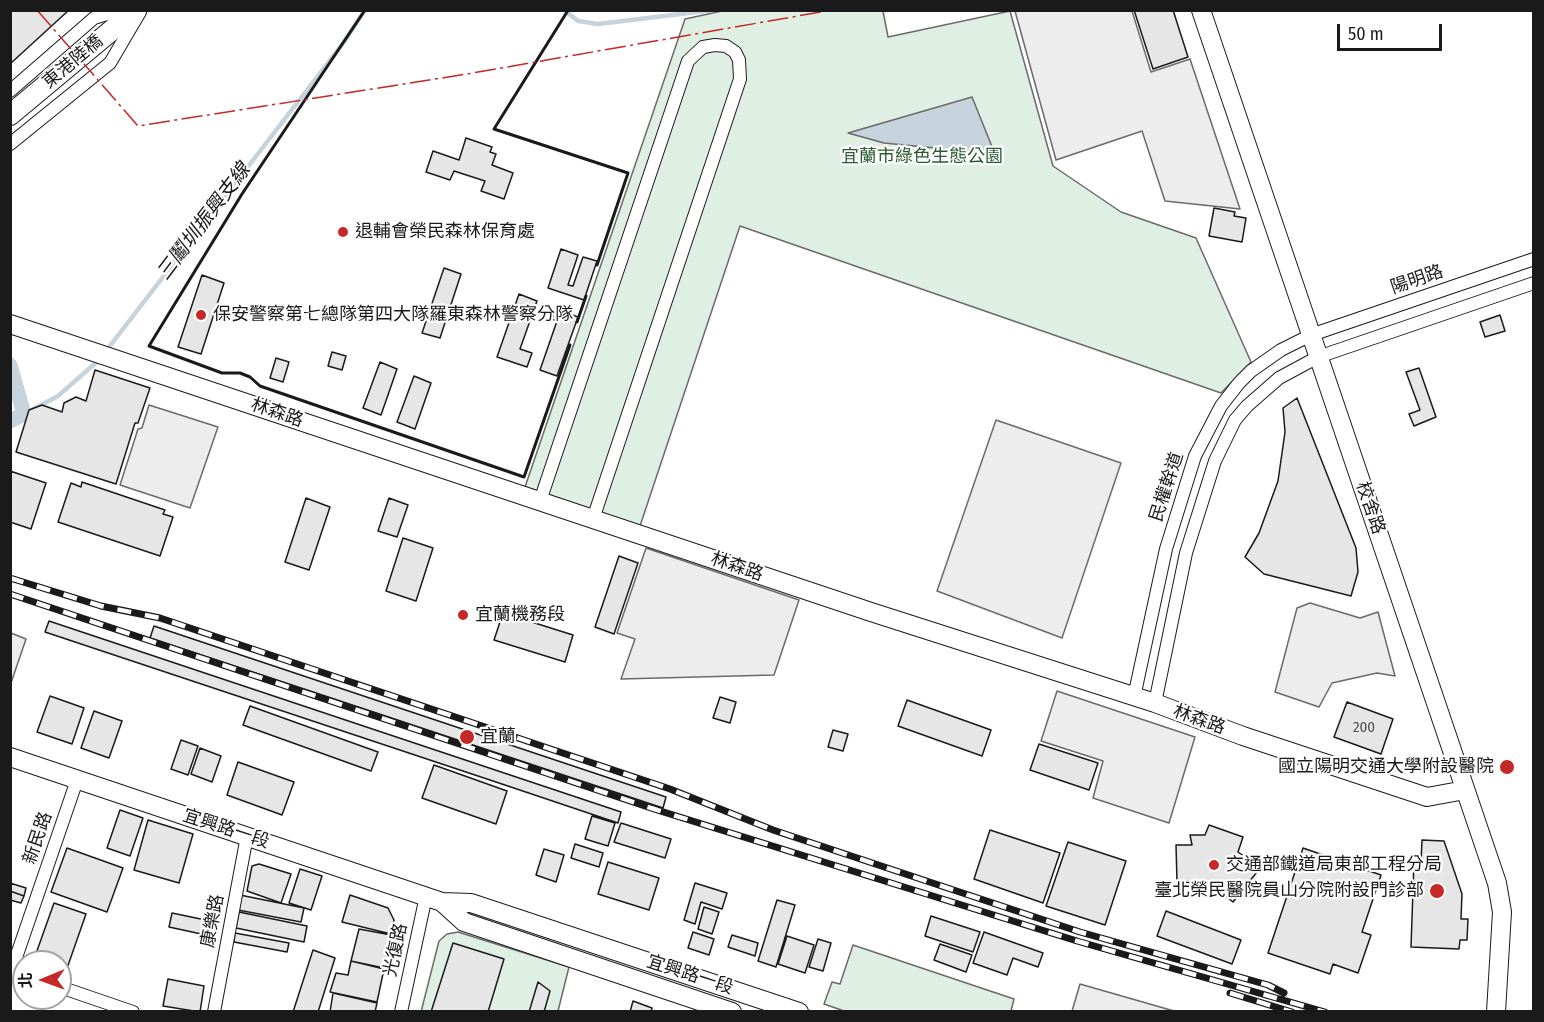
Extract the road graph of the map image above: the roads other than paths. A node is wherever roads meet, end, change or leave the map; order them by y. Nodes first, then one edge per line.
1 (120, 10) edge
2 (136, 10) edge
3 (141, 10) edge
4 (1201, 10) edge
5 (10, 91) edge
6 (10, 115) edge
7 (10, 144) edge
8 (1533, 259) edge
9 (1533, 283) edge
10 (10, 324) edge
11 (1311, 335) junction
12 (1318, 357) junction
13 (540, 501) junction
14 (593, 519) junction
15 (1134, 697) junction
16 (1155, 703) junction
17 (10, 758) edge
18 (77, 780) junction
19 (1466, 790) junction
20 (247, 836) junction
21 (434, 899) junction
22 (22, 950) edge
23 (72, 991) edge
24 (133, 1011) edge
25 (214, 1011) edge
26 (401, 1011) edge
27 (732, 1011) edge
28 (799, 1011) edge
29 (1496, 1011) edge

1 - 5 street
2 - 6 main road, 東港陸橋
3 - 7 street
4 - 11 street, 校舍路
8 - 11 street, 陽明路
9 - 12 street
10 - 13 street, 林森路
11 - 12 street, 校舍路
11 - 15 street, 民權幹道
12 - 16 street, 民權幹道
12 - 19 street, 校舍路
13 - 14 street, 林森路
13 - 14 street
14 - 15 street, 林森路
15 - 16 street, 林森路
16 - 19 street, 林森路
17 - 18 street, 宜興路一段
18 - 20 street, 宜興路一段
18 - 22 street, 新民路
19 - 29 street, 校舍路
20 - 21 street, 宜興路一段
20 - 25 street, 康樂路
21 - 26 street, 光復路
21 - 27 street, 宜興路一段
21 - 28 street, 宜興路一段
23 - 24 street

